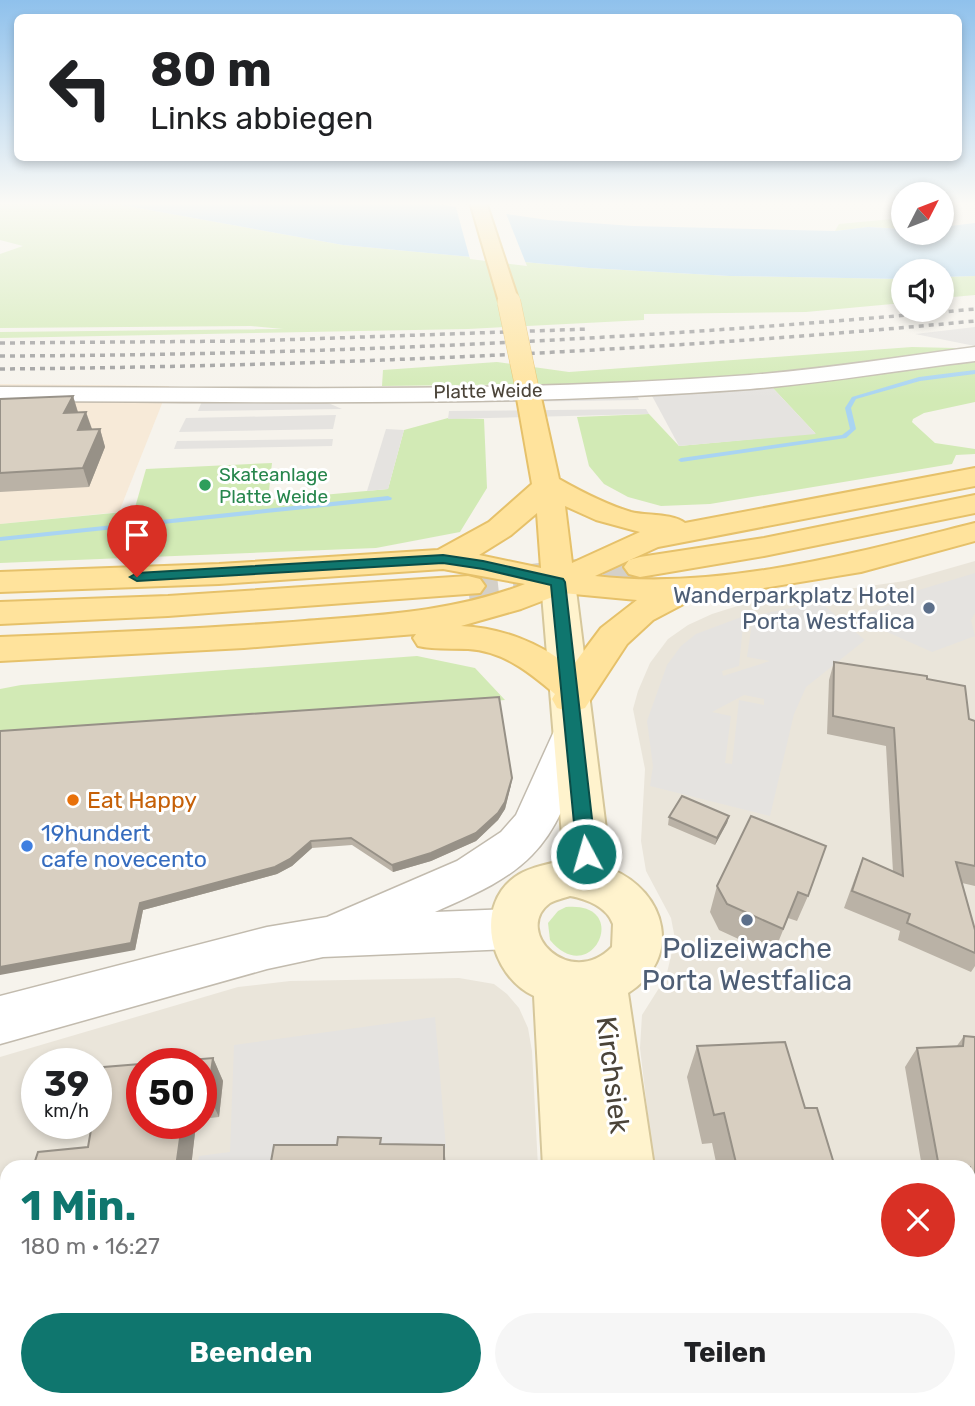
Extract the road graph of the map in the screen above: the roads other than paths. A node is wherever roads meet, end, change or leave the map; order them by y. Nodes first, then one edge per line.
1 (498, 268) edge
2 (975, 354) edge
3 (0, 394) edge
4 (975, 477) edge
5 (547, 484) junction
6 (975, 504) edge
7 (700, 527) junction
8 (975, 533) edge
9 (443, 559) junction
10 (640, 567) tunnel mouth
11 (0, 582) edge
12 (558, 582) junction
13 (468, 586) tunnel mouth
14 (684, 591) junction
15 (0, 613) edge
16 (244, 637) junction
17 (0, 649) edge
18 (571, 704) junction
19 (589, 879) junction
20 (512, 929) junction
21 (323, 937) junction
22 (580, 983) junction
23 (0, 1020) edge
24 (573, 1160) edge
25 (622, 1160) edge

1 - 5 main road, bridge
2 - 3 street, Platte Weide
4 - 7 main road
5 - 7 main road
5 - 9 main road
5 - 12 main road
6 - 10 main road
7 - 12 main road
8 - 14 main road
9 - 11 main road
9 - 12 main road
12 - 14 main road
12 - 16 main road
12 - 18 main road
13 - 15 main road
14 - 18 main road
16 - 17 main road
16 - 18 main road
18 - 19 main road
18 - 21 street
19 - 20 main road
19 - 22 main road
20 - 21 street
20 - 22 main road
21 - 23 street
22 - 24 main road, Kirchsiek
22 - 25 main road, Kirchsiek

